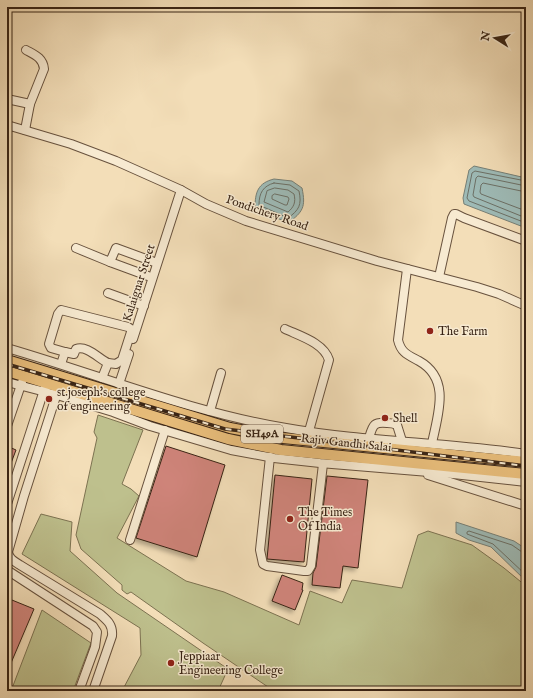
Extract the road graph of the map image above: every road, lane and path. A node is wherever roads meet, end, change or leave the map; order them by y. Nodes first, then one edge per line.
1 (26, 50) dead end
2 (7, 99) edge
3 (30, 104) junction
4 (7, 125) edge
5 (25, 130) junction
6 (181, 190) junction
7 (526, 241) edge
8 (76, 248) dead end
9 (110, 262) junction
10 (157, 263) junction
11 (407, 270) junction
12 (148, 276) dead end
13 (439, 277) junction
14 (108, 293) dead end
15 (144, 306) junction
16 (526, 306) edge
17 (285, 328) dead end
18 (7, 348) edge
19 (65, 352) junction
20 (7, 360) edge
21 (108, 363) junction
22 (61, 364) junction
23 (7, 371) edge
24 (49, 372) junction
25 (221, 373) dead end
26 (24, 375) junction
27 (63, 376) junction
28 (102, 378) junction
29 (7, 382) edge
30 (90, 384) junction
31 (119, 384) junction
32 (21, 386) junction
33 (45, 387) junction
34 (58, 391) junction
35 (86, 395) junction
36 (210, 411) junction
37 (7, 426) edge
38 (165, 430) junction
39 (309, 431) junction
40 (369, 438) junction
41 (402, 441) junction
42 (432, 443) junction
43 (526, 454) edge
44 (270, 457) junction
45 (526, 462) edge
46 (323, 464) junction
47 (20, 465) junction
48 (33, 469) junction
49 (414, 471) junction
50 (464, 471) junction
51 (526, 474) edge
52 (526, 482) edge
53 (7, 504) edge
54 (526, 506) edge
55 (130, 540) dead end
56 (7, 570) edge
57 (79, 691) edge
58 (93, 691) edge

1 - 3 street
2 - 3 street
3 - 5 street
4 - 5 street, Pondichery Road
5 - 6 street, Pondichery Road
6 - 10 street, Kalaignar Street
6 - 11 street, Pondichery Road
7 - 13 street
8 - 9 street
9 - 10 street
9 - 12 street
10 - 15 street, Kalaignar Street
11 - 13 street, Pondichery Road
11 - 42 street
13 - 16 street, Pondichery Road
14 - 15 street
15 - 31 street, Kalaignar Street
17 - 39 street
18 - 22 street
19 - 21 street
19 - 21 street
19 - 22 street
20 - 24 main road, Rajiv Gandhi Salai / SH49A
21 - 28 street
22 - 28 street
23 - 26 main road, Rajiv Gandhi Salai / SH49A
24 - 27 main road, Rajiv Gandhi Salai / SH49A
24 - 33 street
25 - 36 street
26 - 32 street
26 - 33 main road, Rajiv Gandhi Salai / SH49A
27 - 30 main road, Rajiv Gandhi Salai / SH49A
27 - 34 street
28 - 31 street
29 - 32 street
30 - 35 main road
30 - 45 main road, Rajiv Gandhi Salai / SH49A
31 - 36 street
32 - 33 street
32 - 37 street
33 - 34 main road, Rajiv Gandhi Salai / SH49A
33 - 47 street
34 - 35 main road, Rajiv Gandhi Salai / SH49A
34 - 38 street
34 - 48 street
35 - 50 main road, Rajiv Gandhi Salai / SH49A
36 - 39 street
38 - 44 street
38 - 55 street
39 - 40 street
40 - 41 street
40 - 41 street
41 - 42 street
42 - 43 street
44 - 46 street
44 - 46 street
46 - 49 street
47 - 48 street
47 - 53 street
48 - 58 street
49 - 50 street
49 - 54 street
50 - 51 main road, Rajiv Gandhi Salai / SH49A
50 - 52 street
56 - 57 street

